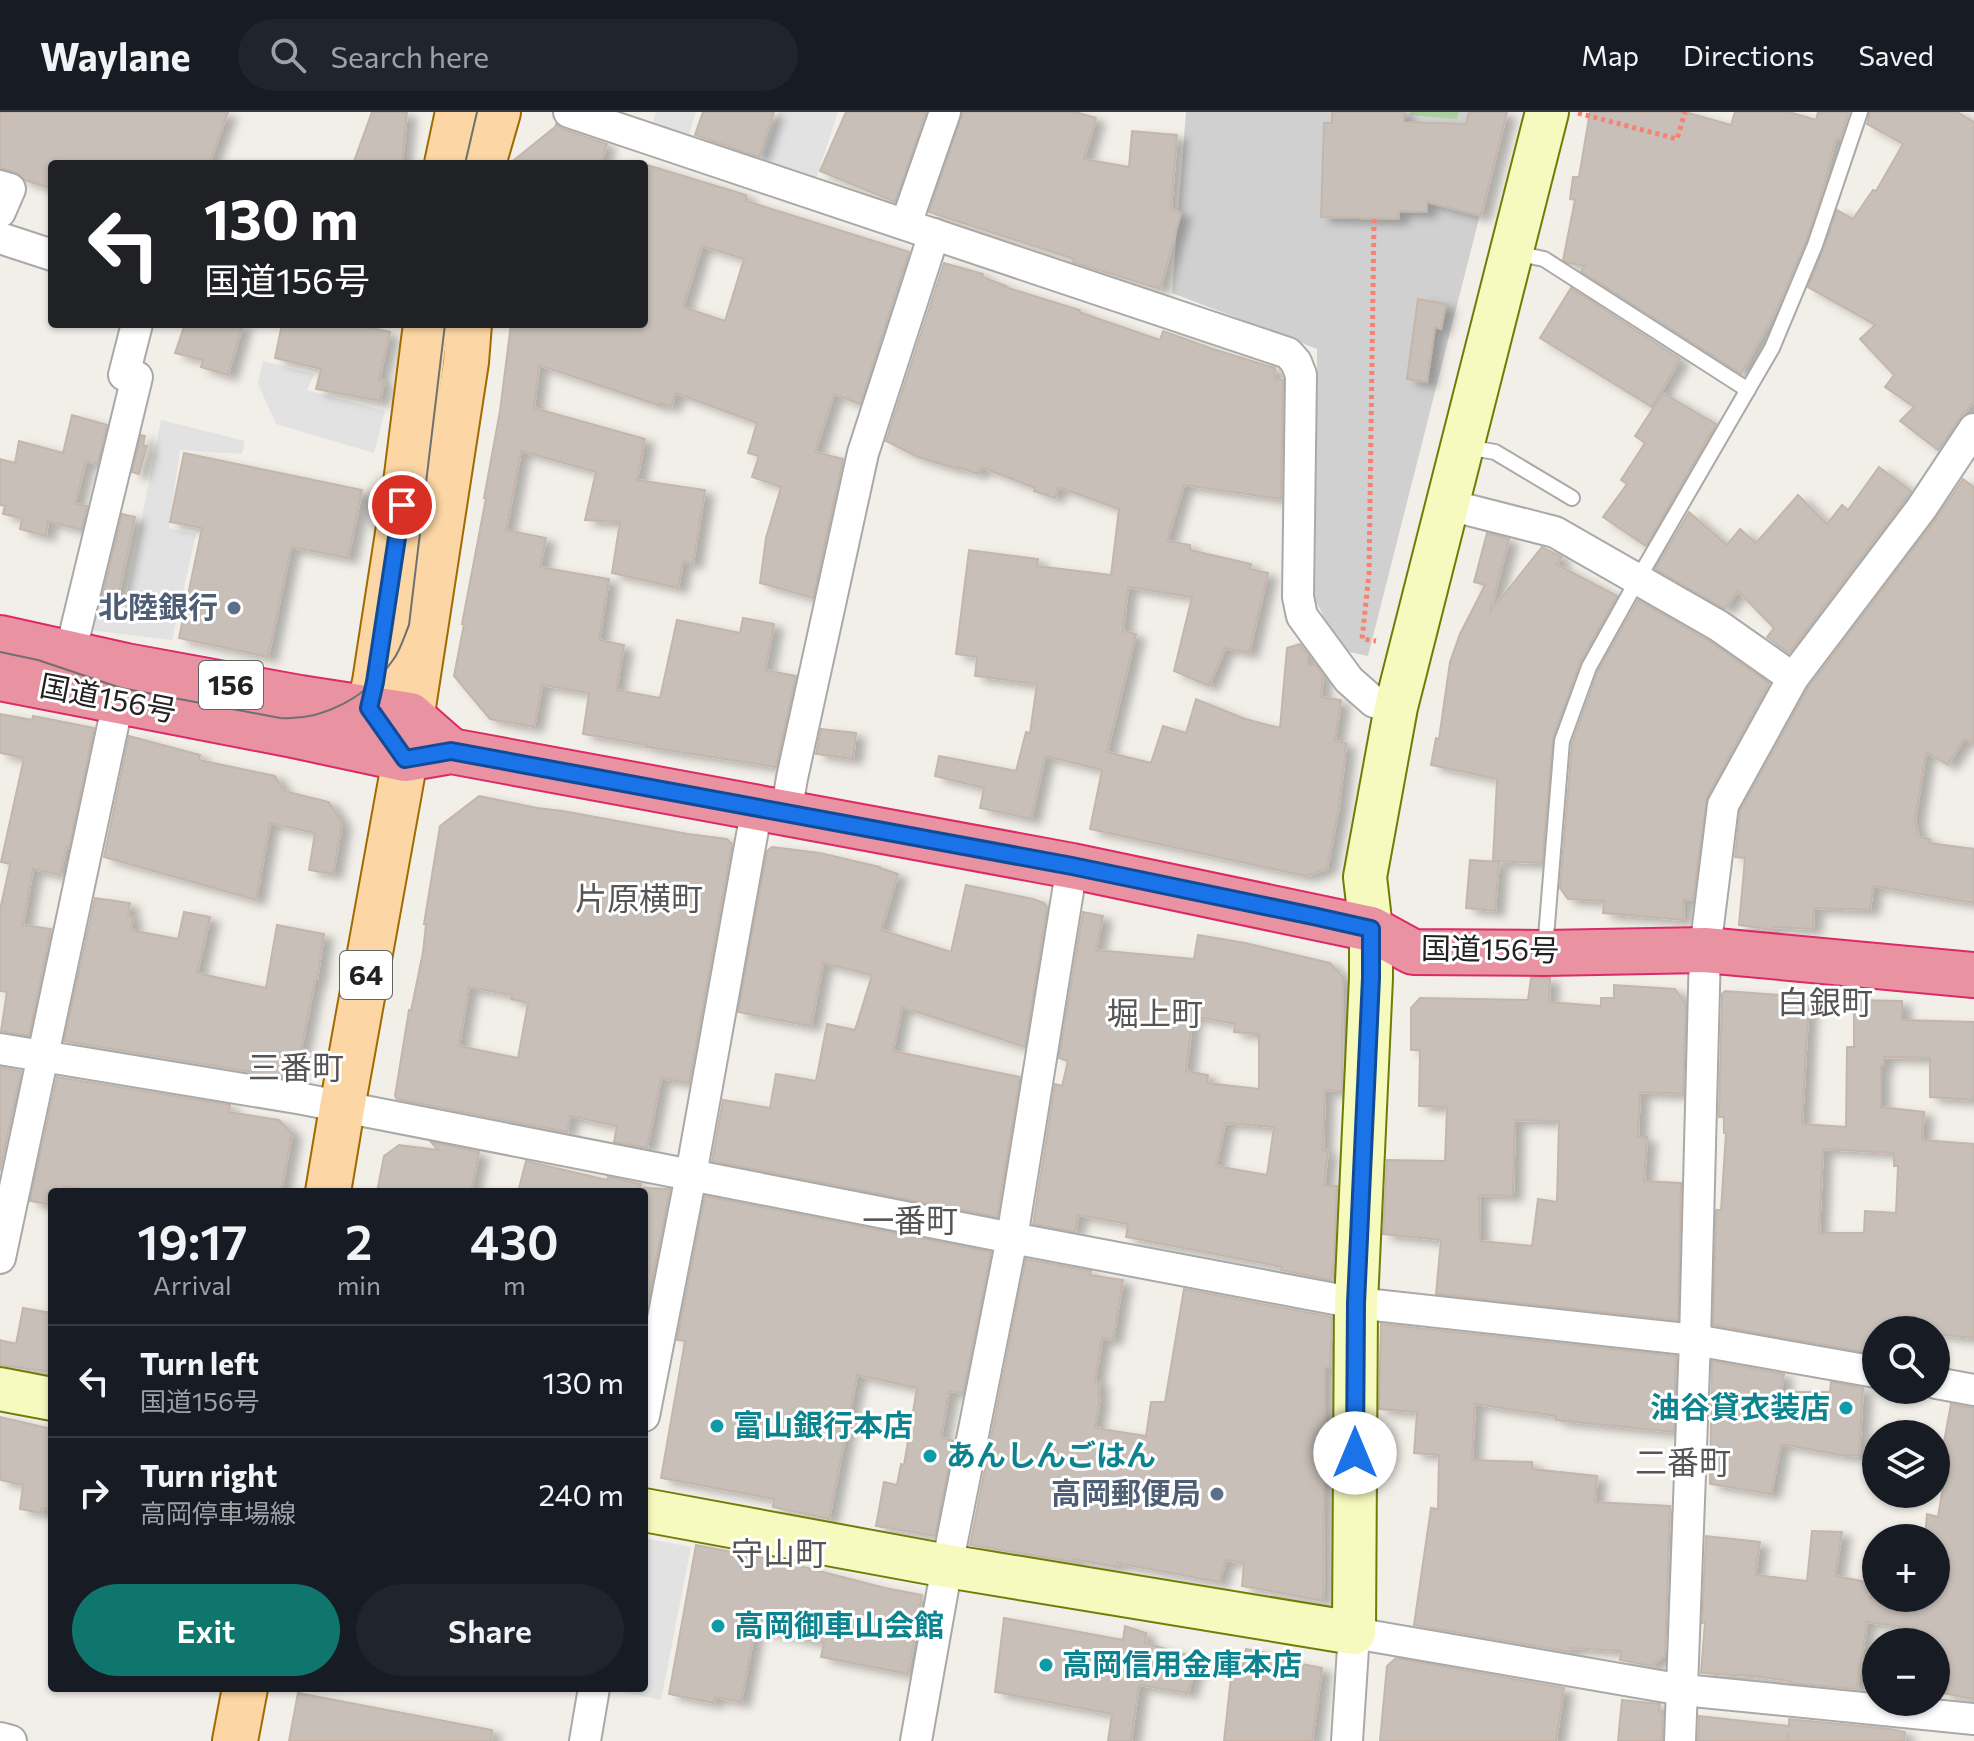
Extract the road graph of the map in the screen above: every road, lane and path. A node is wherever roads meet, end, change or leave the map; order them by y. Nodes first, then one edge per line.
1 (458, 112) edge
2 (498, 112) edge
3 (569, 112) edge
4 (945, 112) edge
5 (1547, 112) edge
6 (1575, 112) edge
7 (1685, 112) edge
8 (1860, 112) edge
9 (448, 160) edge
10 (484, 160) edge
11 (0, 186) edge
12 (0, 212) edge
13 (1374, 219) dead end
14 (920, 229) junction
15 (0, 238) edge
16 (1513, 252) junction
17 (48, 254) edge
18 (136, 328) edge
19 (425, 328) edge
20 (469, 328) edge
21 (1748, 390) junction
22 (1974, 429) edge
23 (1463, 446) junction
24 (1572, 498) dead end
25 (1449, 505) junction
26 (1638, 579) junction
27 (0, 638) edge
28 (1376, 641) dead end
29 (70, 654) junction
30 (0, 678) edge
31 (1793, 678) junction
32 (122, 683) junction
33 (1396, 707) junction
34 (390, 711) junction
35 (451, 751) junction
36 (405, 759) junction
37 (771, 810) junction
38 (1072, 866) junction
39 (1371, 929) junction
40 (1705, 950) junction
41 (1544, 953) junction
42 (1974, 975) edge
43 (0, 1049) edge
44 (42, 1056) junction
45 (342, 1108) junction
46 (691, 1175) junction
47 (329, 1188) edge
48 (1012, 1238) junction
49 (0, 1258) edge
50 (1356, 1303) junction
51 (1695, 1340) junction
52 (1862, 1370) edge
53 (1950, 1386) edge
54 (0, 1389) edge
55 (1974, 1390) edge
56 (648, 1395) edge
57 (48, 1398) edge
58 (648, 1511) edge
59 (947, 1566) junction
60 (1354, 1633) junction
61 (1683, 1690) junction
62 (244, 1692) edge
63 (593, 1692) edge
64 (1974, 1719) edge
65 (0, 1738) edge
66 (11, 1741) edge
67 (235, 1741) edge
68 (585, 1741) edge
69 (916, 1741) edge
70 (1347, 1741) edge
71 (1680, 1741) edge

1 - 9 main road
2 - 10 main road
3 - 14 street
4 - 14 street
5 - 16 street
6 - 7 path
8 - 21 lane
11 - 12 street
13 - 28 path
14 - 33 street
14 - 37 street
15 - 17 street
16 - 21 lane
16 - 23 street
18 - 29 street
19 - 34 main road
20 - 34 main road
21 - 26 lane
22 - 31 street
23 - 24 lane
23 - 25 street
25 - 26 street
25 - 33 street
26 - 31 street
26 - 41 lane
27 - 29 highway, 国道156号 / 156
29 - 32 highway, 国道156号 / 156
30 - 32 highway, 国道156号 / 156
31 - 40 street
32 - 34 highway, 国道156号 / 156
32 - 36 highway, 国道156号 / 156
32 - 44 street
33 - 39 street
34 - 35 highway
34 - 36 main road
35 - 36 highway, 国道156号 / 156
35 - 37 highway, 国道156号 / 156
36 - 45 main road, 64
37 - 38 highway, 国道156号 / 156
37 - 46 street
38 - 39 highway, 国道156号 / 156
38 - 48 street
39 - 41 highway, 国道156号 / 156
39 - 50 street
40 - 41 highway, 国道156号 / 156
40 - 42 highway, 国道156号 / 156
40 - 51 street
43 - 44 street
44 - 45 street
44 - 49 street
45 - 46 street
45 - 47 main road, 64
46 - 48 street
46 - 56 street
48 - 50 street
48 - 59 street
50 - 51 street
50 - 60 street
51 - 52 street
51 - 61 street
53 - 55 street
54 - 57 street
58 - 59 street
59 - 60 street
59 - 69 street
60 - 61 street
60 - 70 street
61 - 64 street
61 - 71 street
62 - 67 main road
63 - 68 street
65 - 66 street

